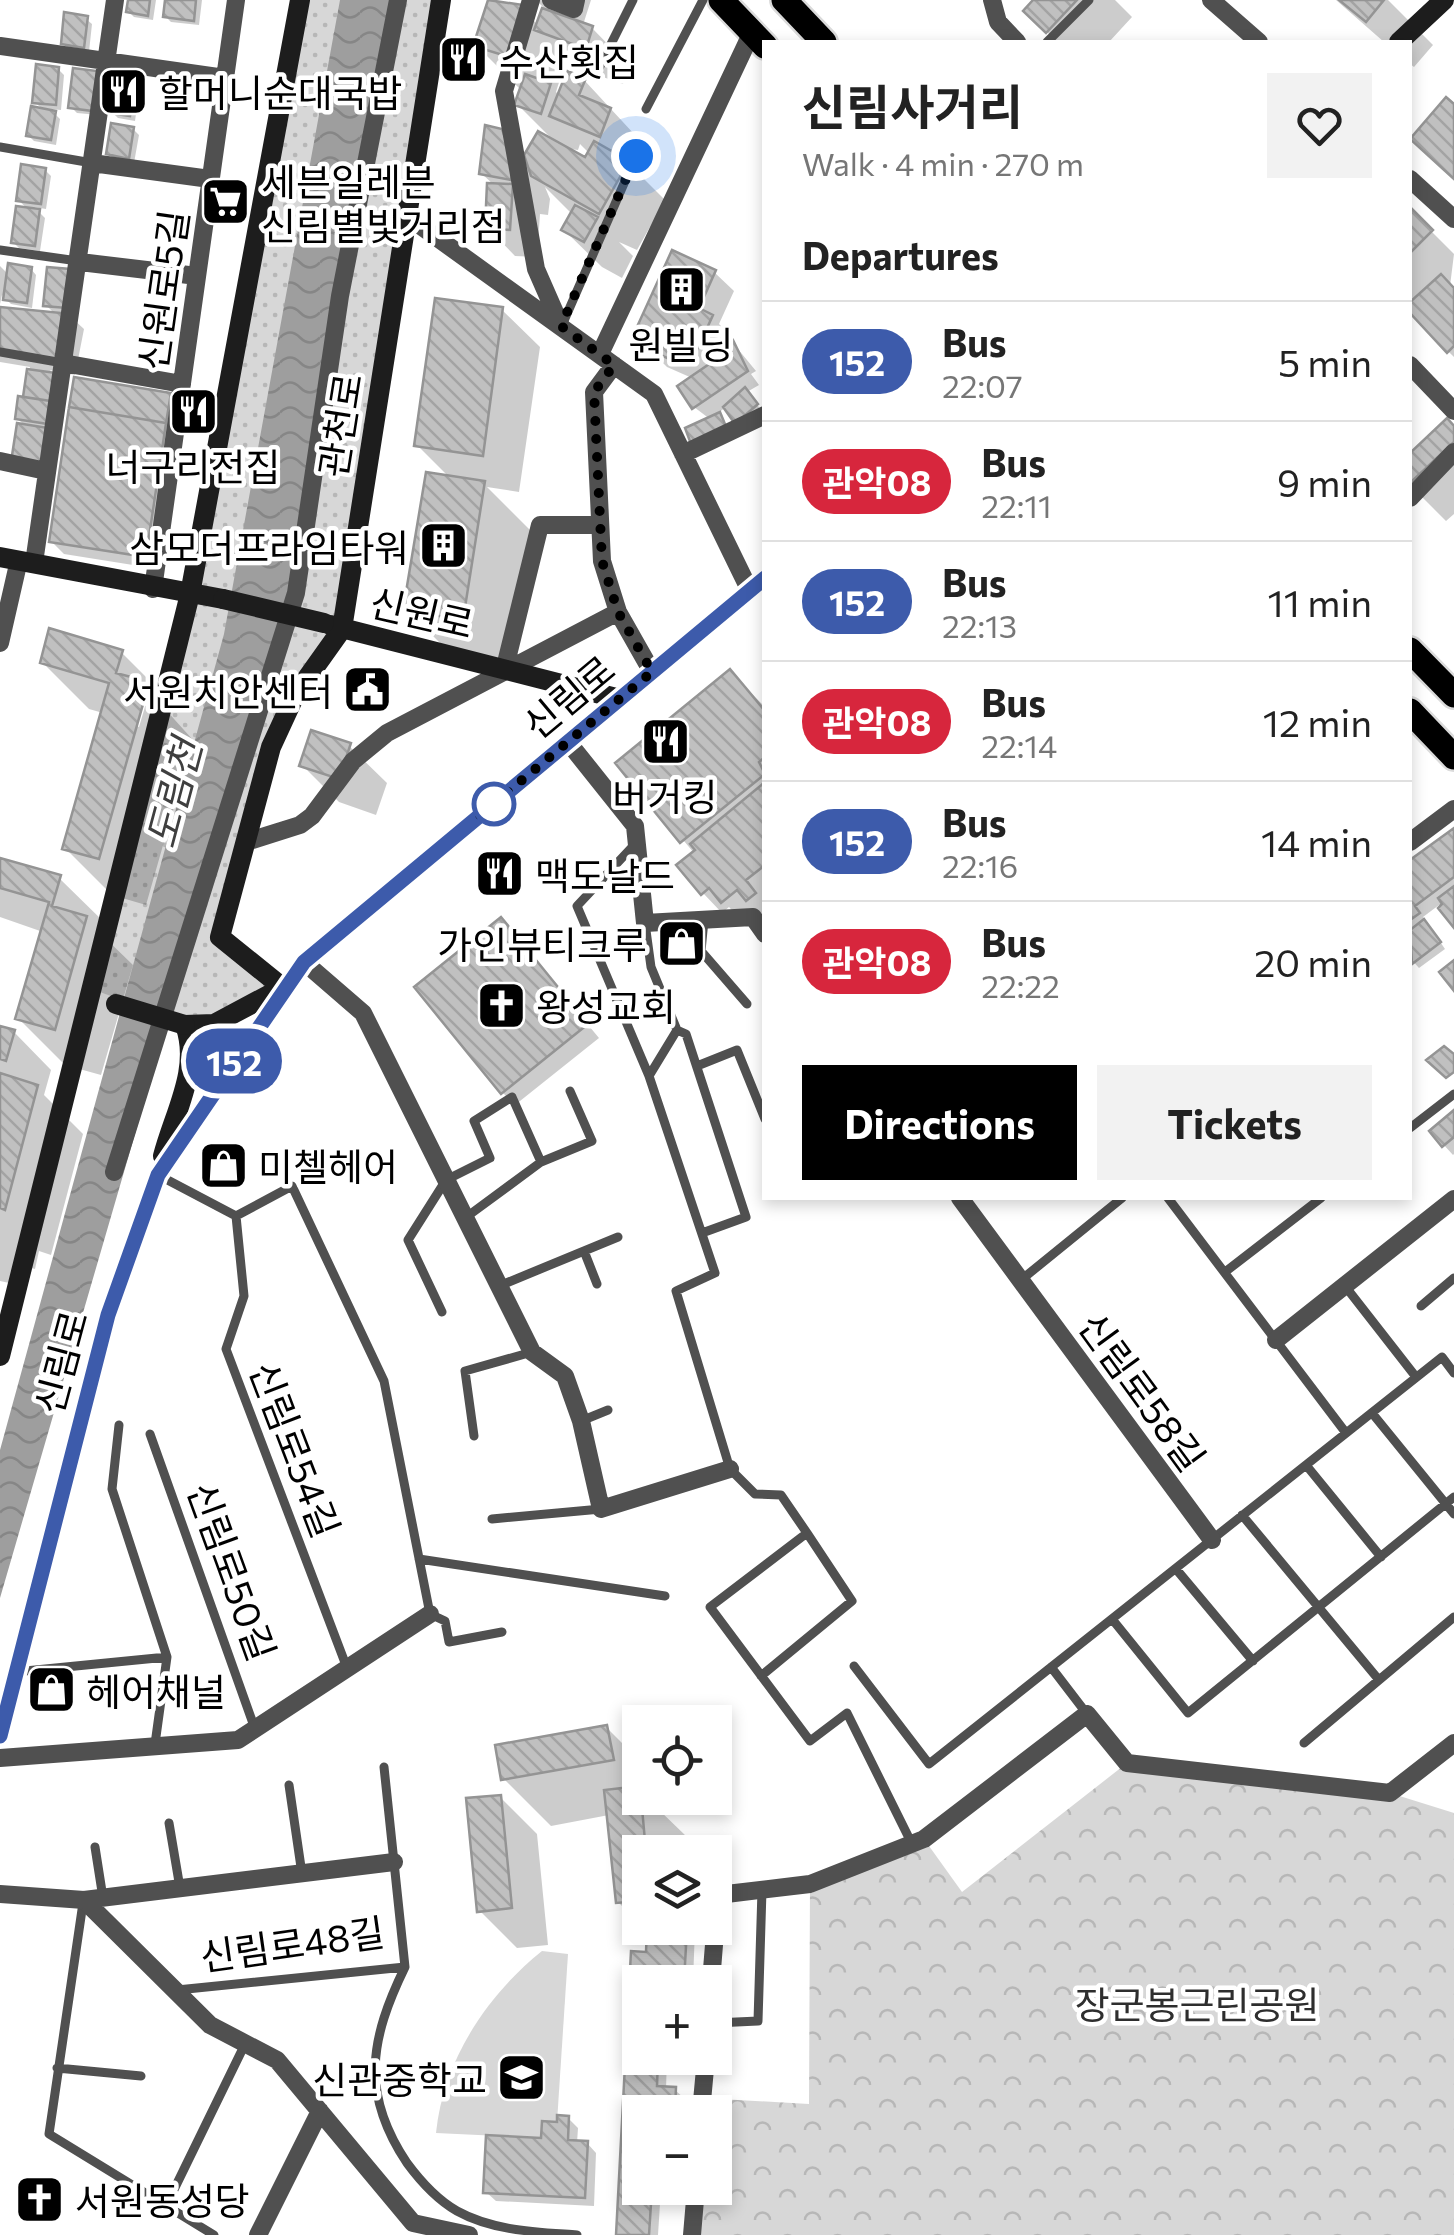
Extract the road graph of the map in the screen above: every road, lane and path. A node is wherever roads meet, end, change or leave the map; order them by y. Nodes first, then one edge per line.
1 (115, 0) edge
2 (236, 0) edge
3 (300, 0) edge
4 (398, 0) edge
5 (442, 0) edge
6 (530, 0) edge
7 (551, 0) edge
8 (576, 0) edge
9 (634, 0) edge
10 (704, 0) edge
11 (721, 0) edge
12 (992, 0) edge
13 (1088, 0) edge
14 (1444, 0) edge
15 (1220, 3) edge
16 (793, 4) edge
17 (759, 39) edge
18 (822, 40) edge
19 (1014, 40) edge
20 (1049, 40) edge
21 (1256, 40) edge
22 (1401, 40) edge
23 (0, 46) edge
24 (106, 62) junction
25 (596, 74) dead end
26 (225, 78) junction
27 (646, 109) dead end
28 (0, 148) edge
29 (636, 156) dead end
30 (92, 163) junction
31 (210, 179) junction
32 (1412, 181) edge
33 (407, 216) junction
34 (1454, 219) edge
35 (0, 250) edge
36 (80, 262) junction
37 (197, 276) junction
38 (561, 326) junction
39 (0, 352) edge
40 (607, 360) junction
41 (63, 363) junction
42 (1412, 367) edge
43 (182, 384) junction
44 (1454, 411) edge
45 (762, 416) edge
46 (1454, 452) edge
47 (683, 454) junction
48 (0, 461) edge
49 (46, 471) junction
50 (1412, 496) edge
51 (600, 526) junction
52 (18, 560) edge
53 (757, 585) edge
54 (153, 589) junction
55 (190, 594) junction
56 (618, 612) junction
57 (333, 626) junction
58 (0, 643) edge
59 (1412, 652) edge
60 (506, 668) junction
61 (652, 672) junction
62 (1454, 695) edge
63 (620, 698) junction
64 (1412, 714) edge
65 (568, 742) junction
66 (1454, 757) edge
67 (1454, 809) edge
68 (1412, 840) edge
69 (246, 842) junction
70 (637, 842) junction
71 (759, 915) edge
72 (704, 920) junction
73 (645, 923) junction
74 (304, 962) junction
75 (282, 987) junction
76 (91, 995) junction
77 (747, 1004) dead end
78 (185, 1025) junction
79 (676, 1030) junction
80 (696, 1066) junction
81 (650, 1076) junction
82 (570, 1090) dead end
83 (1454, 1094) edge
84 (762, 1113) edge
85 (1412, 1126) edge
86 (541, 1162) junction
87 (114, 1172) dead end
88 (158, 1175) junction
89 (446, 1180) junction
90 (961, 1200) edge
91 (1120, 1200) edge
92 (1170, 1200) edge
93 (1318, 1200) edge
94 (1454, 1200) edge
95 (236, 1216) junction
96 (465, 1218) junction
97 (702, 1233) junction
98 (618, 1237) dead end
99 (584, 1251) junction
100 (1225, 1272) junction
101 (1454, 1278) edge
102 (1021, 1280) junction
103 (597, 1284) dead end
104 (498, 1286) junction
105 (1344, 1286) junction
106 (7, 1296) edge
107 (1421, 1306) dead end
108 (442, 1312) dead end
109 (1276, 1340) junction
110 (532, 1352) junction
111 (0, 1356) edge
112 (1454, 1373) edge
113 (1416, 1377) junction
114 (608, 1410) dead end
115 (1372, 1413) junction
116 (581, 1420) junction
117 (119, 1425) dead end
118 (1346, 1433) junction
119 (150, 1434) dead end
120 (474, 1436) dead end
121 (1306, 1465) junction
122 (730, 1469) junction
123 (1450, 1500) edge
124 (601, 1509) junction
125 (1454, 1514) edge
126 (1242, 1516) junction
127 (492, 1519) dead end
128 (806, 1533) junction
129 (1212, 1540) junction
130 (1380, 1556) junction
131 (419, 1559) junction
132 (1176, 1568) junction
133 (665, 1596) dead end
134 (1318, 1608) junction
135 (430, 1614) junction
136 (1112, 1619) junction
137 (1452, 1621) edge
138 (502, 1632) dead end
139 (167, 1658) junction
140 (1252, 1661) junction
141 (854, 1666) dead end
142 (347, 1668) junction
143 (1051, 1668) junction
144 (13, 1672) junction
145 (762, 1676) junction
146 (1378, 1680) junction
147 (1088, 1714) junction
148 (255, 1729) junction
149 (0, 1736) edge
150 (1304, 1742) dead end
151 (1454, 1743) edge
152 (155, 1744) junction
153 (0, 1758) edge
154 (384, 1767) dead end
155 (289, 1785) dead end
156 (170, 1823) dead end
157 (912, 1844) junction
158 (96, 1847) dead end
159 (394, 1862) junction
160 (302, 1874) junction
161 (180, 1888) junction
162 (762, 1890) junction
163 (0, 1894) edge
164 (103, 1898) junction
165 (84, 1900) junction
166 (712, 1965) edge
167 (405, 1967) junction
168 (174, 1991) junction
169 (732, 2022) edge
170 (246, 2044) junction
171 (57, 2068) junction
172 (141, 2076) dead end
173 (320, 2111) junction
174 (695, 2205) edge
175 (166, 2206) junction
176 (409, 2229) edge
177 (214, 2235) edge
178 (258, 2235) edge
179 (469, 2235) edge
180 (578, 2235) edge
181 (692, 2235) edge

1 - 24 street
2 - 26 street, 신원로5길
3 - 55 main road
4 - 87 street
5 - 33 main road, 관천로
6 - 38 street
7 - 8 street
9 - 25 lane
10 - 27 lane
11 - 17 main road
12 - 19 street
13 - 20 lane
14 - 22 main road
15 - 21 street
16 - 18 main road
17 - 40 street
23 - 24 street
24 - 26 street
24 - 30 street
26 - 31 street, 신원로5길
28 - 30 lane
29 - 38 lane
30 - 31 street
30 - 36 street
31 - 37 street, 신원로5길
32 - 34 street
33 - 38 street
33 - 57 main road, 관천로
35 - 36 lane
36 - 37 street
36 - 41 street
37 - 43 street, 신원로5길
38 - 40 street
39 - 41 lane
40 - 47 street
40 - 51 street
41 - 43 street
41 - 49 street
42 - 44 street
43 - 54 street, 신원로5길
45 - 47 street
46 - 50 street
47 - 53 street
48 - 49 street
49 - 52 street
51 - 56 street
51 - 60 street
52 - 54 main road
52 - 58 street
53 - 61 main road, 신림로
54 - 55 main road
55 - 57 main road, 신원로, bridge
55 - 76 main road
56 - 60 street
56 - 61 street
57 - 60 main road, 신원로
57 - 69 main road, 관천로
59 - 62 main road
60 - 63 main road, 신원로
60 - 69 street, 신원로
61 - 63 main road, 신림로
63 - 65 main road, 신림로
64 - 66 main road
65 - 70 street
65 - 74 main road, 신림로
67 - 68 street
69 - 75 main road, 관천로
70 - 73 street
70 - 81 lane
71 - 72 street
72 - 73 street
72 - 77 lane
73 - 79 lane
74 - 75 main road, 신림로
74 - 89 street
75 - 78 main road, 신림로
75 - 88 main road, 신림로
76 - 78 main road, bridge
76 - 106 main road, 신림로
78 - 88 main road
79 - 80 lane
79 - 81 lane
80 - 84 lane
80 - 97 lane
81 - 97 lane
82 - 86 lane
83 - 85 lane
86 - 89 lane
86 - 96 lane
88 - 95 lane
88 - 144 main road, 신림로
89 - 96 street
89 - 108 lane
90 - 102 street, 신림로58길
91 - 102 lane
92 - 100 lane
93 - 100 lane
94 - 105 street
95 - 131 lane
95 - 142 lane, 신림로54길
96 - 104 street
97 - 122 lane
98 - 99 lane
99 - 103 lane
99 - 104 lane
100 - 109 lane
101 - 107 lane
102 - 129 street, 신림로58길
104 - 110 street
105 - 109 street
105 - 113 lane
106 - 111 main road, 신림로
109 - 118 lane
110 - 116 street
110 - 120 lane
112 - 113 lane
113 - 115 lane
114 - 116 lane
115 - 118 lane
115 - 123 lane
116 - 124 street
117 - 139 lane
118 - 121 lane
119 - 148 lane, 신림로50길
121 - 126 lane
121 - 130 lane
122 - 124 street
122 - 128 lane
123 - 125 lane
123 - 130 lane
124 - 127 lane
126 - 129 lane
126 - 134 lane
128 - 145 lane
128 - 145 lane
129 - 132 lane
130 - 134 lane
131 - 133 lane
131 - 135 lane
132 - 136 lane
132 - 140 lane
134 - 140 lane
134 - 146 lane
135 - 138 lane
135 - 142 street, 신림로50길
136 - 140 lane
136 - 143 lane
137 - 146 lane
139 - 144 lane
139 - 152 lane
141 - 143 lane
142 - 148 street, 신림로50길
143 - 147 lane
144 - 149 main road, 신림로
145 - 157 lane
146 - 150 lane
147 - 151 street
147 - 157 street
148 - 152 street, 신림로50길
152 - 153 street, 신림로50길
154 - 159 lane, 신림로48길
155 - 160 lane
156 - 161 lane
157 - 162 street
158 - 164 lane
159 - 160 street
159 - 167 lane, 신림로48길
160 - 161 street
161 - 164 street
162 - 166 street
162 - 169 lane
163 - 165 street
164 - 165 street
165 - 168 street, 신림로48길
165 - 171 lane
167 - 168 lane, 신림로48길
167 - 180 lane
168 - 170 street, 신림로48길
170 - 173 street, 신림로48길
170 - 175 lane
171 - 172 lane
171 - 175 lane
173 - 176 street, 신림로48길
173 - 178 street
174 - 181 street
175 - 177 lane
176 - 179 street, 신림로48길

